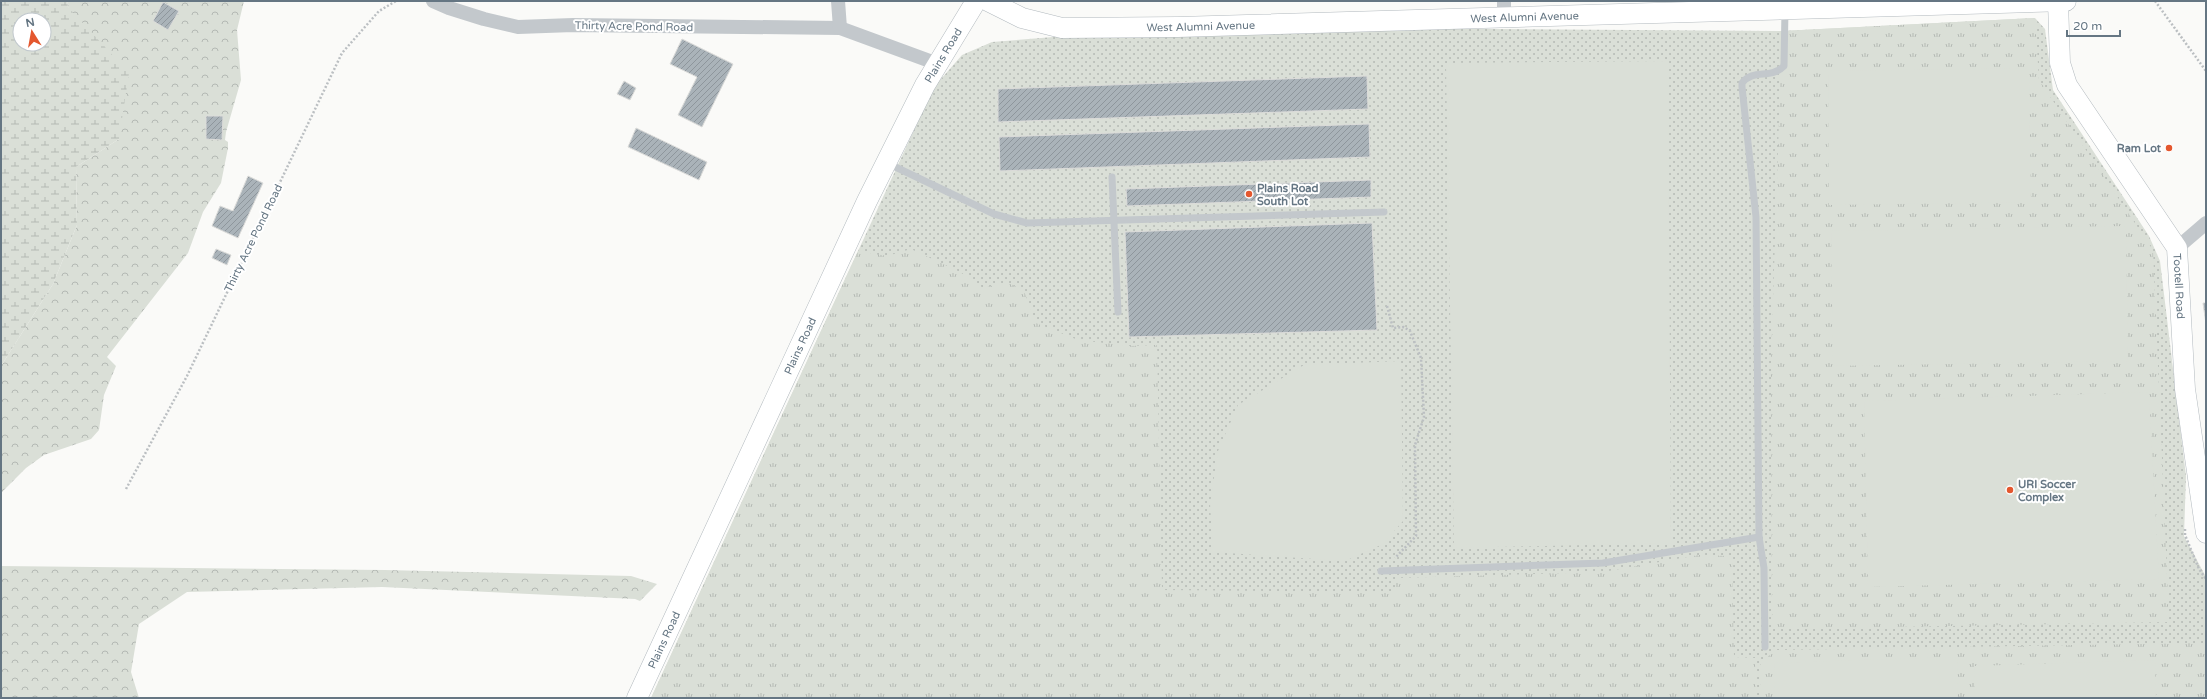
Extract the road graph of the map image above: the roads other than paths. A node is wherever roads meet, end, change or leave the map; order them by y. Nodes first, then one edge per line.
1 (433, 1) edge
2 (838, 1) edge
3 (976, 1) edge
4 (988, 1) edge
5 (2058, 1) edge
6 (2066, 1) edge
7 (1785, 5) edge
8 (1504, 9) edge
9 (840, 28) junction
10 (938, 64) junction
11 (886, 163) junction
12 (1112, 177) dead end
13 (1384, 212) dead end
14 (1113, 220) junction
15 (2206, 223) edge
16 (2177, 248) junction
17 (1118, 312) dead end
18 (2205, 521) edge
19 (1759, 537) junction
20 (1382, 571) road end
21 (1765, 647) dead end
22 (637, 698) edge

1 - 9 street, Thirty Acre Pond Road
2 - 9 street
3 - 10 street, Plains Road
4 - 8 street, West Alumni Avenue
5 - 6 street, West Alumni Avenue
5 - 7 street, West Alumni Avenue
5 - 16 street, Tootell Road
7 - 8 street, West Alumni Avenue
7 - 19 lane
9 - 10 street, Thirty Acre Pond Road
10 - 11 street, Plains Road
11 - 14 lane
11 - 22 street, Plains Road
12 - 14 lane
13 - 14 lane
14 - 17 lane
15 - 16 street
16 - 18 street, Tootell Road
19 - 20 lane
19 - 21 lane

